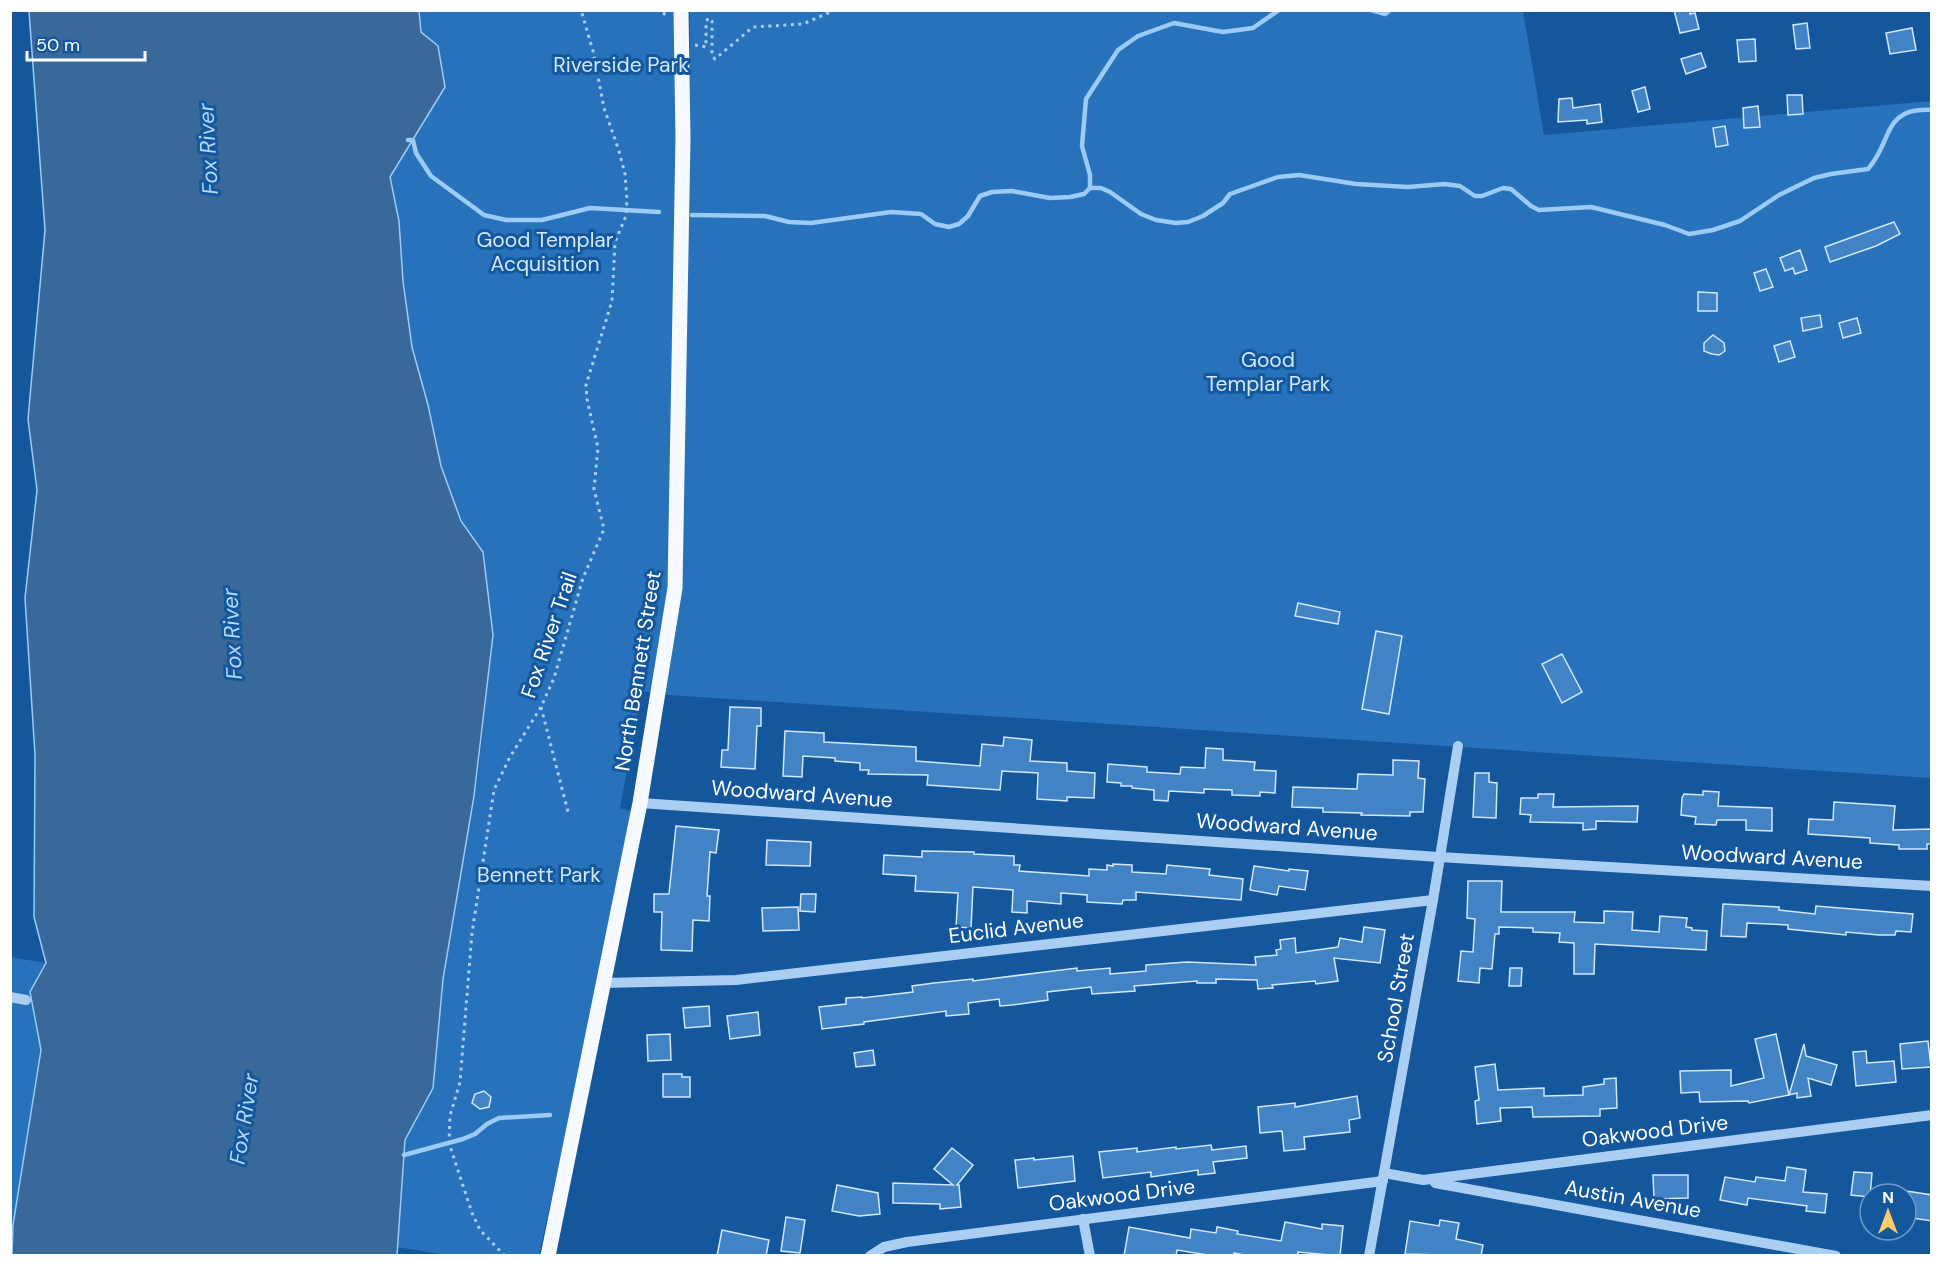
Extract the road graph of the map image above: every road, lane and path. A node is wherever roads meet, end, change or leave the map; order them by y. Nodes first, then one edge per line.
1 (681, 10) edge
2 (835, 10) edge
3 (582, 11) edge
4 (706, 47) dead end
5 (541, 707) junction
6 (1458, 746) dead end
7 (640, 803) junction
8 (568, 812) dead end
9 (1439, 856) junction
10 (1932, 886) edge
11 (1433, 900) junction
12 (603, 983) junction
13 (10, 997) edge
14 (26, 1000) dead end
15 (1932, 1115) edge
16 (1383, 1177) junction
17 (1423, 1180) junction
18 (1083, 1219) junction
19 (505, 1256) edge
20 (548, 1256) edge
21 (870, 1256) edge
22 (1090, 1256) edge
23 (1369, 1256) edge
24 (1836, 1256) edge

1 - 7 main road, North Bennett Street
2 - 4 path
3 - 5 path, Fox River Trail
5 - 8 path
5 - 19 path, Fox River Trail
6 - 9 street, School Street
7 - 9 street, Woodward Avenue
7 - 12 main road, North Bennett Street
9 - 10 street, Woodward Avenue
9 - 11 street, School Street
11 - 12 street, Euclid Avenue
11 - 16 street, School Street
12 - 20 main road, North Bennett Street
13 - 14 street
15 - 17 street, Oakwood Drive
16 - 17 street, Oakwood Drive
16 - 18 street, Oakwood Drive
16 - 23 street, School Street
17 - 24 street, Austin Avenue
18 - 21 street, Oakwood Drive
18 - 22 street

